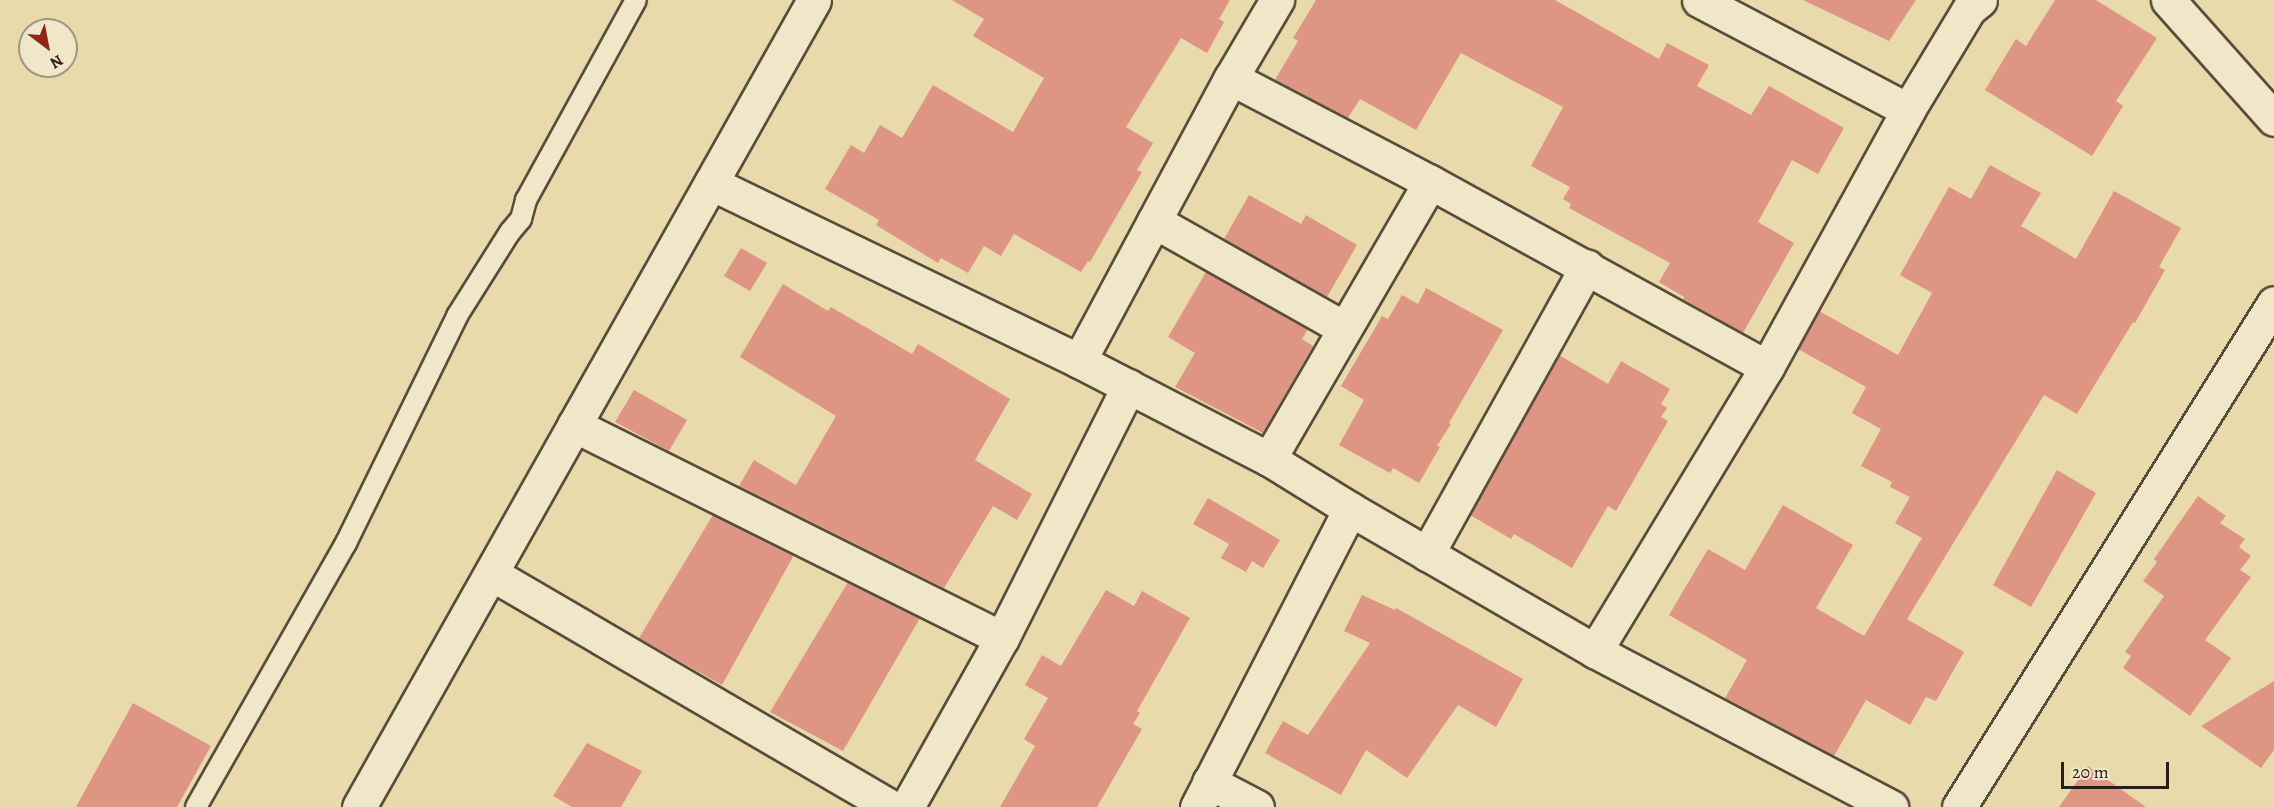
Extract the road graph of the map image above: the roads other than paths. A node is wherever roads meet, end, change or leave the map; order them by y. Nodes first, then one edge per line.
1 (636, 0) edge
2 (814, 0) edge
3 (1277, 0) edge
4 (1699, 0) edge
5 (1980, 0) edge
6 (2168, 0) edge
7 (1231, 78) junction
8 (1908, 111) junction
9 (2274, 119) edge
10 (1430, 182) junction
11 (711, 183) junction
12 (1154, 221) junction
13 (1587, 267) junction
14 (2274, 303) edge
15 (1344, 328) junction
16 (1079, 361) junction
17 (1767, 368) junction
18 (1129, 386) junction
19 (574, 425) junction
20 (1269, 459) junction
21 (1350, 509) junction
22 (1427, 554) junction
23 (492, 574) junction
24 (1002, 638) junction
25 (1595, 651) junction
26 (1203, 795) edge
27 (196, 807) edge
28 (358, 807) edge
29 (890, 807) edge
30 (907, 807) edge
31 (1257, 807) edge
32 (1891, 807) edge
33 (1959, 807) edge

1 - 27 lane
2 - 11 street
3 - 7 street
4 - 8 street
5 - 8 street
6 - 9 street
7 - 10 street
7 - 12 street
8 - 17 street
10 - 13 street
10 - 15 street
11 - 16 street
11 - 19 street
12 - 15 street
12 - 16 street
13 - 17 street
13 - 22 street
14 - 33 street
15 - 20 street
16 - 18 street
17 - 25 street
18 - 20 street
18 - 24 street
19 - 23 street
19 - 24 street
20 - 21 street
21 - 22 street
21 - 26 street
22 - 25 street
23 - 28 street
23 - 29 street
24 - 30 street
25 - 32 street
26 - 31 street

